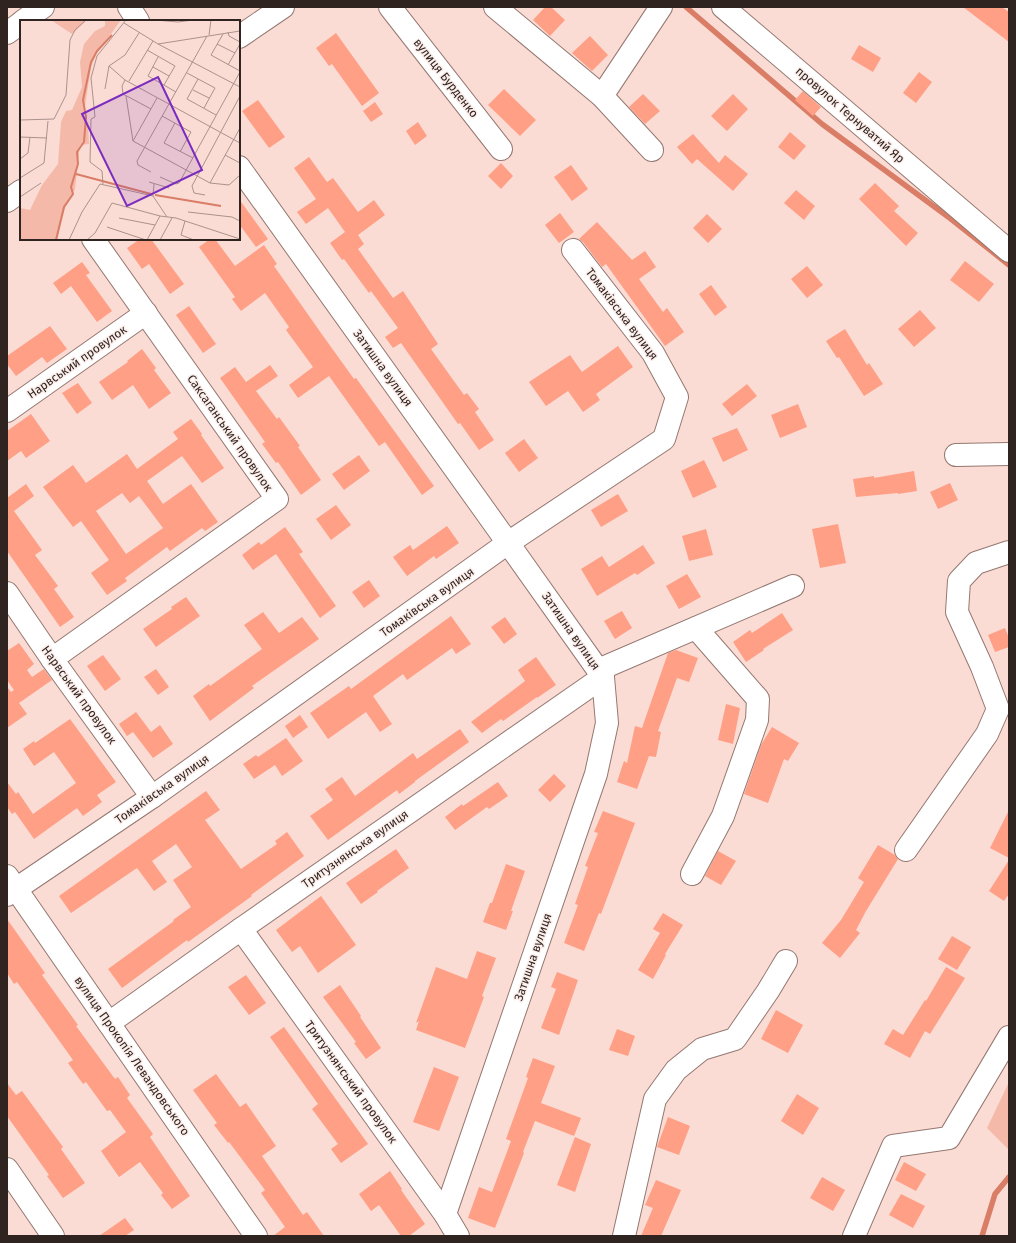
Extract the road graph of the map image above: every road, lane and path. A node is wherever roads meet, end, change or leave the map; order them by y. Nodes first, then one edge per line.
1 (43, 7) edge
2 (129, 7) edge
3 (283, 7) edge
4 (390, 7) edge
5 (495, 7) edge
6 (661, 7) edge
7 (723, 7) edge
8 (25, 20) edge
9 (137, 20) edge
10 (20, 23) edge
11 (7, 33) edge
12 (240, 36) edge
13 (602, 96) junction
14 (501, 149) dead end
15 (652, 150) dead end
16 (240, 168) edge
17 (20, 192) edge
18 (7, 201) edge
19 (94, 240) edge
20 (573, 250) dead end
21 (1009, 252) edge
22 (146, 313) junction
23 (7, 411) edge
24 (1009, 454) edge
25 (956, 455) dead end
26 (508, 543) junction
27 (1009, 552) edge
28 (793, 586) dead end
29 (7, 593) edge
30 (696, 628) junction
31 (52, 659) junction
32 (601, 674) junction
33 (152, 797) junction
34 (906, 850) dead end
35 (692, 874) dead end
36 (10, 887) edge
37 (241, 929) junction
38 (786, 961) dead end
39 (109, 1023) junction
40 (1009, 1037) edge
41 (7, 1169) edge
42 (445, 1214) junction
43 (53, 1236) edge
44 (256, 1236) edge
45 (458, 1236) edge
46 (624, 1236) edge
47 (854, 1236) edge

1 - 8 street
2 - 9 street
3 - 12 street
4 - 14 street, вулиця Бурденко
5 - 13 street
6 - 13 street
7 - 21 street, провулок Тернуватий Яр
10 - 11 street
13 - 15 street
16 - 26 street, Затишна вулиця
17 - 18 street
19 - 22 street, Саксаганський провулок
20 - 26 street, Томаківська вулиця
22 - 23 street, Нарвський провулок
22 - 31 street, Саксаганський провулок
24 - 25 street
26 - 32 street, Затишна вулиця
26 - 33 street, Томаківська вулиця
27 - 34 street
28 - 30 street, Тритузнянська вулиця
29 - 31 street, Нарвський провулок
30 - 32 street, Тритузнянська вулиця
30 - 35 street
31 - 33 street, Нарвський провулок
32 - 37 street, Тритузнянська вулиця
32 - 42 street, Затишна вулиця
33 - 36 street, Томаківська вулиця
36 - 39 street, вулиця Прокопія Левандовського
37 - 39 street, Тритузнянська вулиця
37 - 42 street, Тритузнянський провулок
38 - 46 street
39 - 44 street, вулиця Прокопія Левандовського
40 - 47 street
41 - 43 street
42 - 45 street, Тритузнянський провулок

